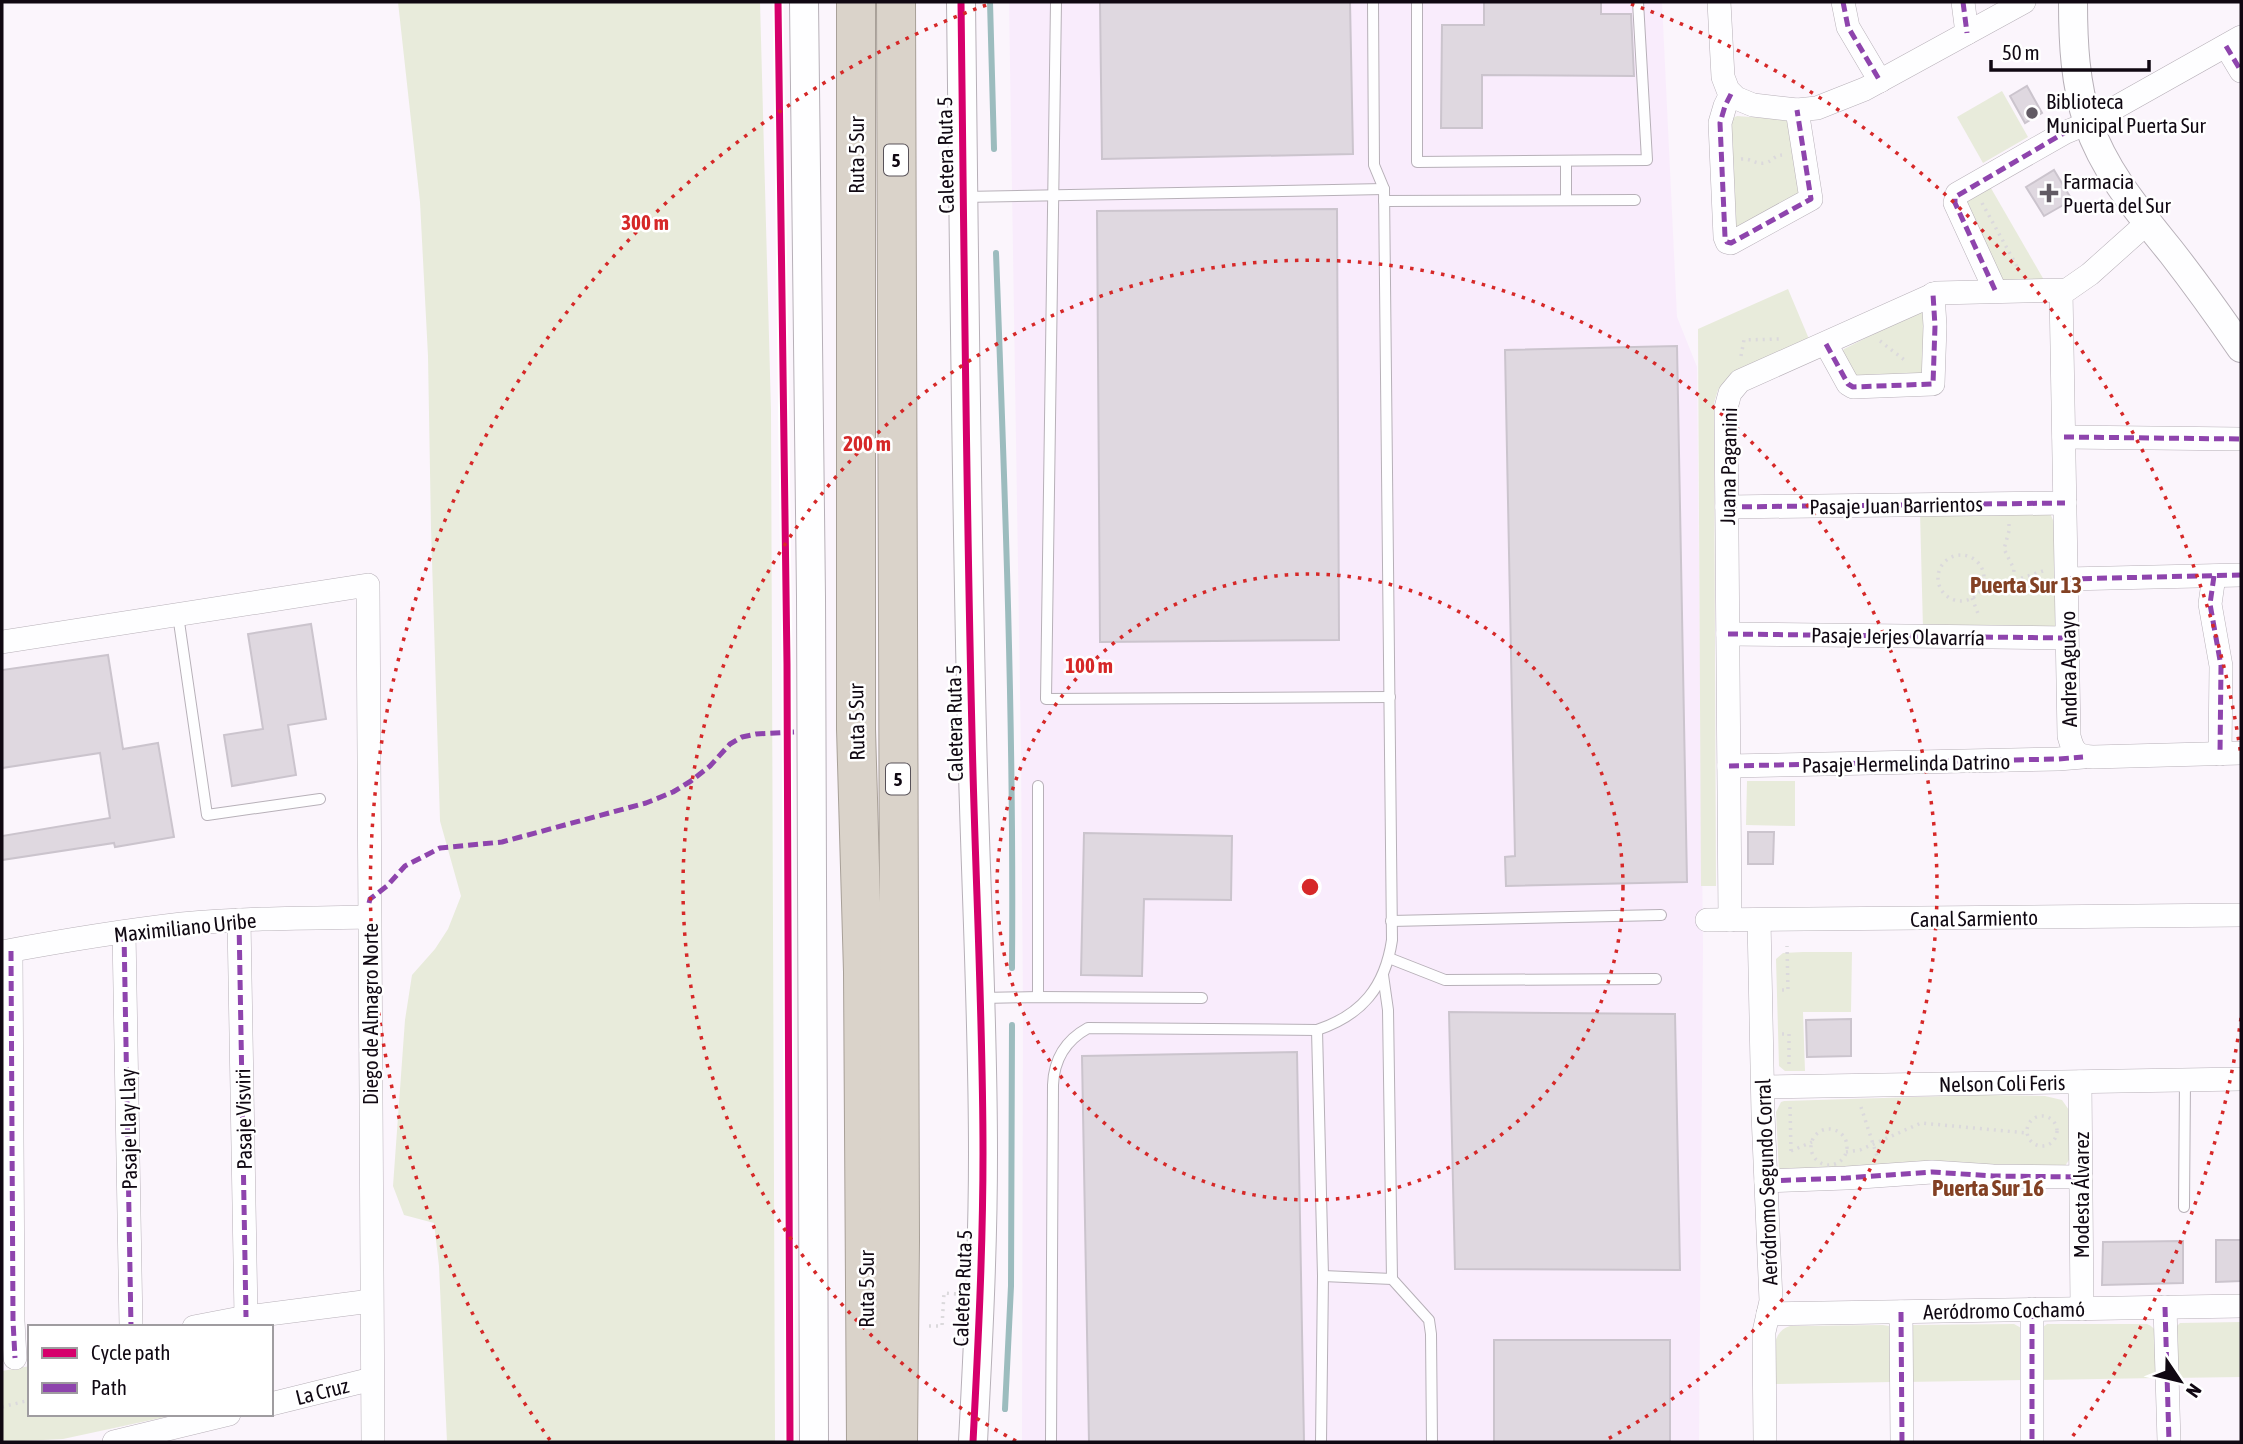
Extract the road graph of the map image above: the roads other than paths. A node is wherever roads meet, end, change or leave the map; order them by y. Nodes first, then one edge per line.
1 (804, 2) edge
2 (856, 2) edge
3 (896, 2) edge
4 (961, 2) edge
5 (1056, 2) edge
6 (1373, 2) edge
7 (1417, 2) edge
8 (1638, 2) edge
9 (1719, 2) edge
10 (1843, 2) edge
11 (1963, 2) edge
12 (2024, 2) edge
13 (2073, 2) edge
14 (1967, 33) junction
15 (2234, 41) edge
16 (2241, 71) edge
17 (1880, 81) junction
18 (1731, 94) junction
19 (1797, 110) junction
20 (2088, 123) junction
21 (1566, 162) junction
22 (1384, 189) junction
23 (1054, 194) junction
24 (963, 197) junction
25 (1566, 200) junction
26 (1635, 200) dead end
27 (1384, 201) junction
28 (2147, 223) junction
29 (1995, 290) junction
30 (2061, 291) junction
31 (1933, 294) junction
32 (1826, 344) junction
33 (2241, 348) edge
34 (2064, 437) junction
35 (2241, 439) edge
36 (2065, 503) junction
37 (1727, 507) junction
38 (2067, 571) junction
39 (2241, 575) edge
40 (2214, 576) junction
41 (178, 615) junction
42 (1728, 634) junction
43 (2067, 638) junction
44 (2, 642) edge
45 (1390, 697) junction
46 (2231, 754) edge
47 (2083, 757) junction
48 (1729, 766) junction
49 (1038, 786) dead end
50 (320, 799) dead end
51 (1661, 915) dead end
52 (2241, 915) edge
53 (369, 917) junction
54 (239, 920) junction
55 (1707, 920) dead end
56 (1730, 920) junction
57 (1759, 920) junction
58 (1391, 921) junction
59 (124, 932) junction
60 (6, 952) edge
61 (1389, 958) junction
62 (1383, 975) junction
63 (1656, 979) dead end
64 (1038, 997) junction
65 (982, 998) junction
66 (1202, 998) dead end
67 (1317, 1030) junction
68 (2241, 1079) edge
69 (2185, 1080) junction
70 (2080, 1082) junction
71 (6, 1084) edge
72 (1763, 1087) junction
73 (2081, 1177) junction
74 (1766, 1181) junction
75 (2184, 1207) dead end
76 (1323, 1276) junction
77 (1392, 1279) junction
78 (371, 1301) junction
79 (2241, 1306) edge
80 (2165, 1307) junction
81 (2081, 1309) junction
82 (2032, 1310) junction
83 (1901, 1312) junction
84 (1768, 1314) junction
85 (7, 1316) edge
86 (246, 1317) junction
87 (131, 1325) edge
88 (204, 1325) edge
89 (16, 1358) edge
90 (372, 1379) junction
91 (273, 1404) edge
92 (221, 1416) edge
93 (114, 1442) edge
94 (373, 1442) edge
95 (814, 1442) edge
96 (866, 1442) edge
97 (898, 1442) edge
98 (973, 1442) edge
99 (1051, 1442) edge
100 (1321, 1442) edge
101 (1432, 1442) edge
102 (1765, 1442) edge
103 (1902, 1442) edge
104 (2032, 1442) edge
105 (2169, 1442) edge

1 - 95 street
2 - 96 highway, Ruta 5 Sur / 5
3 - 97 highway, Ruta 5 Sur / 5
4 - 24 street, Caletera Ruta 5
5 - 23 lane
6 - 22 lane
7 - 21 lane
8 - 21 lane
9 - 18 street
10 - 17 street
11 - 14 street
12 - 14 street
13 - 20 street
14 - 17 street
15 - 16 street
15 - 20 street
17 - 19 street
18 - 19 street
18 - 19 street
20 - 28 street
20 - 29 street
21 - 25 lane
22 - 23 lane
22 - 27 lane
23 - 24 lane
23 - 45 lane
24 - 65 street, Caletera Ruta 5
25 - 26 lane
25 - 27 lane
27 - 45 lane
28 - 30 street
28 - 33 street
29 - 30 street, Juana Paganini
29 - 31 street, Juana Paganini
30 - 34 street, Andrea Aguayo
31 - 32 street, Juana Paganini
31 - 32 street
32 - 37 street, Juana Paganini
34 - 35 street
34 - 36 street, Andrea Aguayo
36 - 37 street, Pasaje Juan Barrientos
36 - 38 street, Andrea Aguayo
37 - 42 street, Juana Paganini
38 - 40 street
38 - 43 street, Andrea Aguayo
39 - 40 street
40 - 46 street
41 - 44 street
41 - 50 lane
41 - 53 street, Diego de Almagro Norte
42 - 43 street, Pasaje Jerjes Olavarría
42 - 48 street, Juana Paganini
43 - 47 street, Andrea Aguayo
45 - 58 lane
46 - 47 street, Andrea Aguayo
47 - 48 street, Pasaje Hermelinda Datrino
48 - 56 street, Juana Paganini
49 - 64 lane
51 - 58 lane
52 - 57 street, Canal Sarmiento
53 - 54 street, Maximiliano Uribe
53 - 78 street, Diego de Almagro Norte
54 - 59 street, Maximiliano Uribe
54 - 86 street, Pasaje Visviri
55 - 56 street, Canal Sarmiento
56 - 57 street, Canal Sarmiento
57 - 72 street, Aeródromo Segundo Corral
58 - 61 lane
59 - 60 street, Maximiliano Uribe
59 - 87 street, Pasaje Llay Llay
60 - 71 street
61 - 62 lane
61 - 63 lane
62 - 67 lane
62 - 77 lane
64 - 65 lane
64 - 66 lane
65 - 98 street, Caletera Ruta 5
67 - 76 lane
67 - 99 lane
68 - 69 street, Nelson Coli Feris
69 - 70 street, Nelson Coli Feris
69 - 75 lane
70 - 72 street, Nelson Coli Feris
70 - 73 street, Modesta Álvarez
71 - 85 street
72 - 74 street, Aeródromo Segundo Corral
73 - 74 street
73 - 81 street, Modesta Álvarez
74 - 84 street, Aeródromo Segundo Corral
76 - 77 lane
76 - 100 lane
77 - 101 lane
78 - 86 street
78 - 90 street, Diego de Almagro Norte
79 - 80 street, Aeródromo Cochamó
80 - 81 street, Aeródromo Cochamó
80 - 105 street
81 - 82 street, Aeródromo Cochamó
82 - 83 street, Aeródromo Cochamó
82 - 104 street
83 - 84 street, Aeródromo Cochamó
83 - 103 street
84 - 102 street, Aeródromo Segundo Corral
85 - 89 street
86 - 88 street
90 - 91 street, La Cruz
90 - 94 street, Diego de Almagro Norte
92 - 93 street

